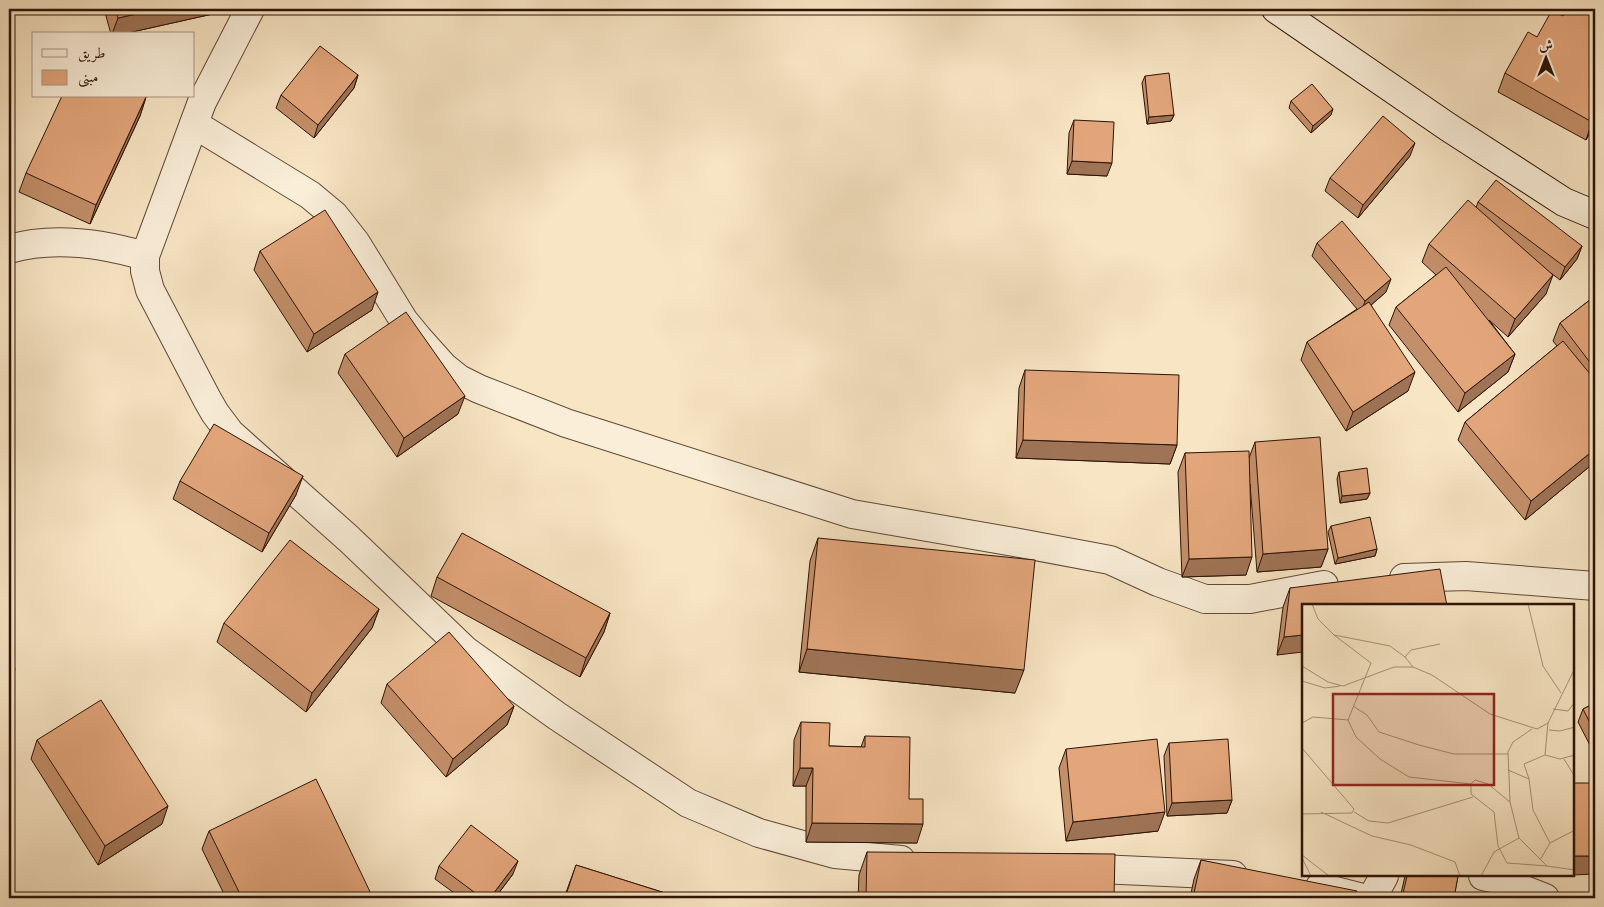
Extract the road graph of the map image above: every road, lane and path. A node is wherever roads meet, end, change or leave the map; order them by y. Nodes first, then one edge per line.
1 (250, 9) edge
2 (1276, 9) edge
3 (194, 124) junction
4 (1595, 215) edge
5 (9, 249) edge
6 (145, 256) junction
7 (1378, 582) edge
8 (1350, 584) edge
9 (1595, 586) edge
10 (924, 863) edge
11 (1051, 868) edge
12 (1383, 877) edge
13 (1488, 877) edge
14 (1261, 879) edge
15 (1298, 884) edge
16 (1363, 898) edge
17 (1372, 898) edge
18 (1545, 898) edge

1 - 3 street
2 - 4 street
3 - 6 street
3 - 8 street
5 - 6 street
6 - 10 street
7 - 9 street
11 - 14 street
12 - 17 street
13 - 18 street
15 - 16 street

